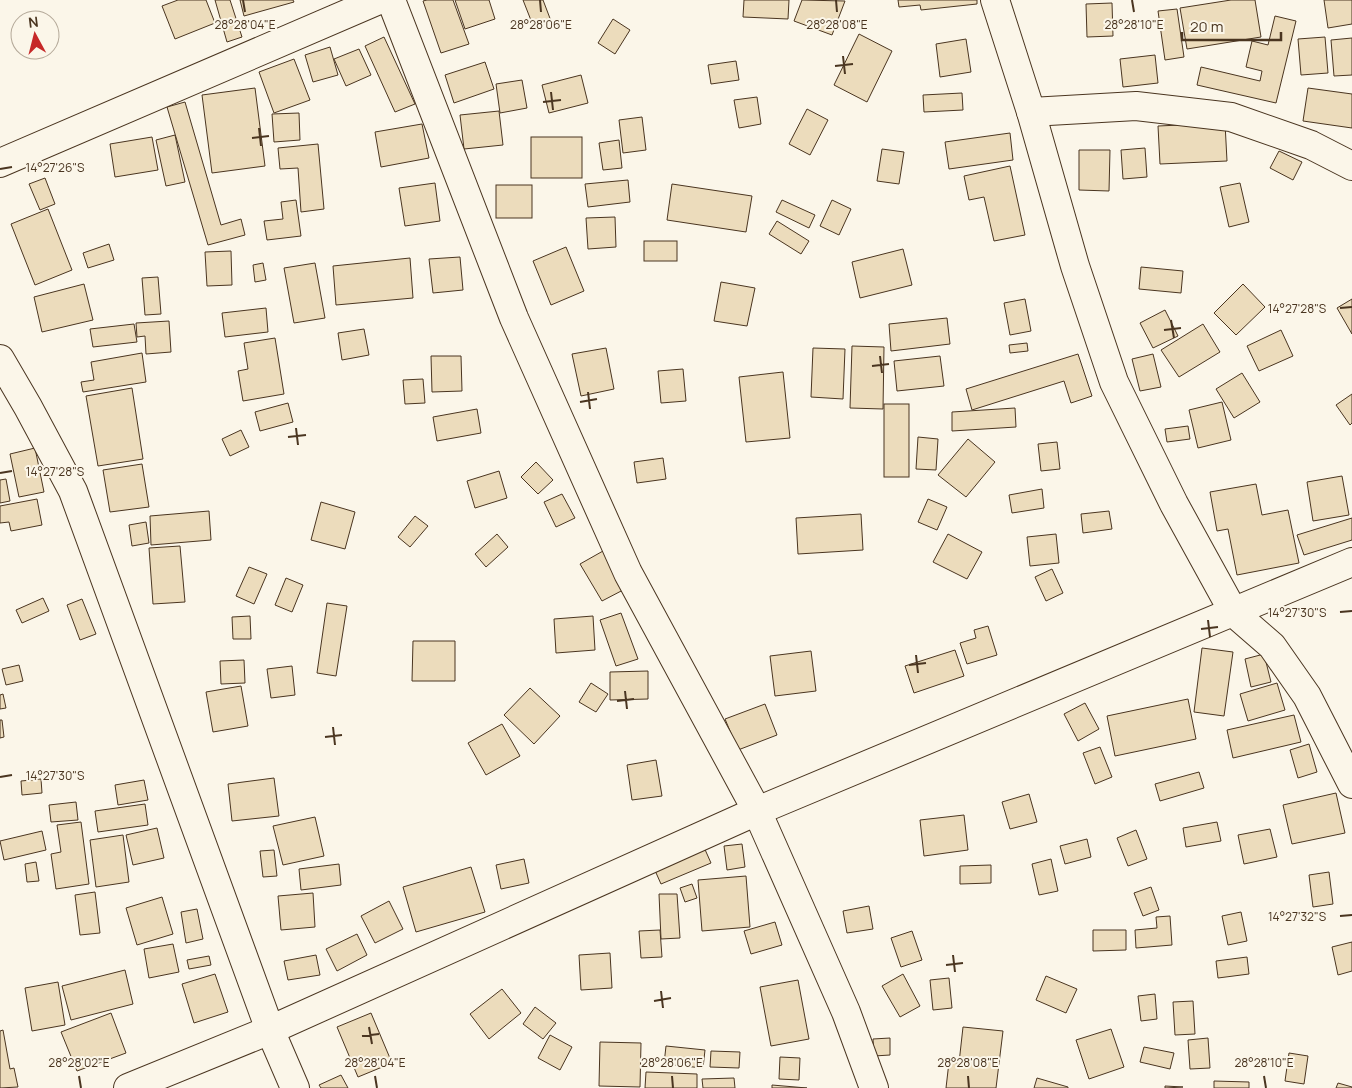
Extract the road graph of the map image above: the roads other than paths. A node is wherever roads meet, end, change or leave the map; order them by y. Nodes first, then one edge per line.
1 (379, 0) edge
2 (391, 0) edge
3 (995, 0) edge
4 (1031, 112) junction
5 (0, 163) edge
6 (1352, 166) edge
7 (0, 359) edge
8 (1352, 562) edge
9 (1234, 613) junction
10 (1352, 784) edge
11 (757, 811) junction
12 (270, 1030) junction
13 (128, 1088) edge
14 (295, 1088) edge
15 (874, 1088) edge

1 - 5 street
2 - 11 street
3 - 4 street
4 - 6 street
4 - 9 street
7 - 12 street
8 - 9 street
9 - 10 street
9 - 11 street
11 - 12 street
11 - 15 street
12 - 13 street
12 - 14 street

